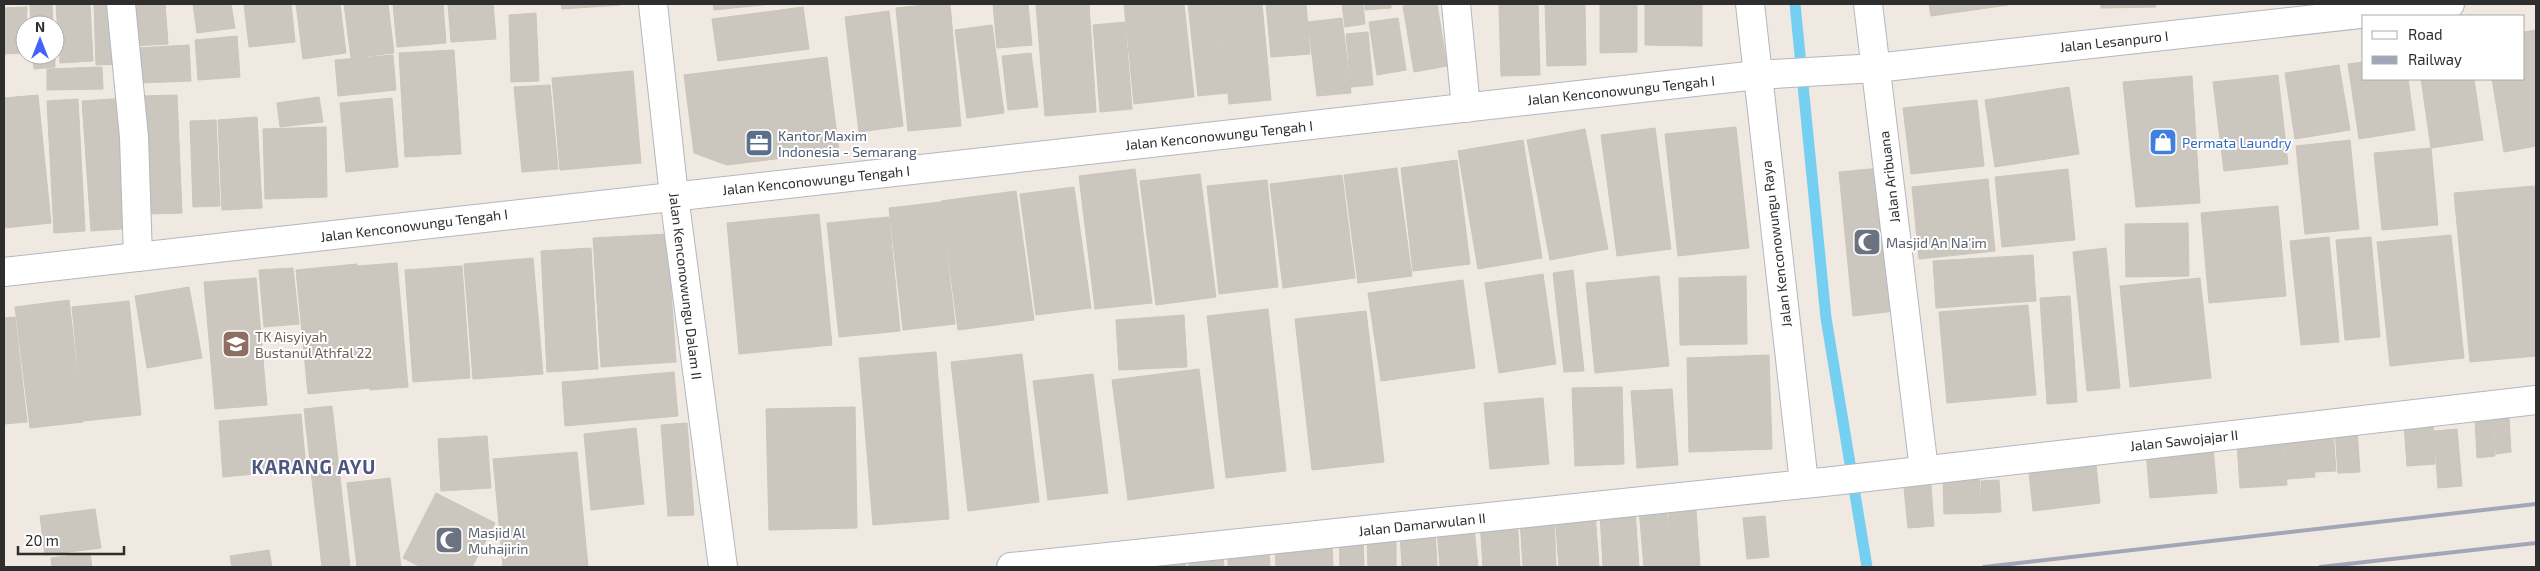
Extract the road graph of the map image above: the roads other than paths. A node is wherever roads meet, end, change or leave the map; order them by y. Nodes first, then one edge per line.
1 (121, 4) edge
2 (653, 4) edge
3 (1456, 4) edge
4 (1750, 4) edge
5 (1868, 4) edge
6 (2450, 4) edge
7 (1876, 68) junction
8 (1767, 75) junction
9 (1466, 108) junction
10 (674, 196) junction
11 (138, 257) junction
12 (4, 272) edge
13 (2536, 400) edge
14 (1924, 470) junction
15 (1833, 480) joint
16 (1804, 484) junction
17 (722, 567) edge
18 (1011, 567) edge

1 - 11 street
2 - 10 street, Jalan Kenconowungu Dalam II
3 - 9 street
4 - 8 street, Jalan Kenconowungu Raya
5 - 7 street, Jalan Aribuana
6 - 7 street, Jalan Lesanpuro I
7 - 8 street, Jalan Lesanpuro I
7 - 14 street, Jalan Aribuana
8 - 9 street, Jalan Kenconowungu Tengah I
8 - 16 street, Jalan Kenconowungu Raya
9 - 10 street, Jalan Kenconowungu Tengah I
10 - 11 street, Jalan Kenconowungu Tengah I
10 - 17 street, Jalan Kenconowungu Dalam II
11 - 12 street, Jalan Kenconowungu Tengah I
13 - 14 street, Jalan Sawojajar II
14 - 15 street, Jalan Sawojajar II
15 - 16 street, Jalan Damarwulan II
16 - 18 street, Jalan Damarwulan II

